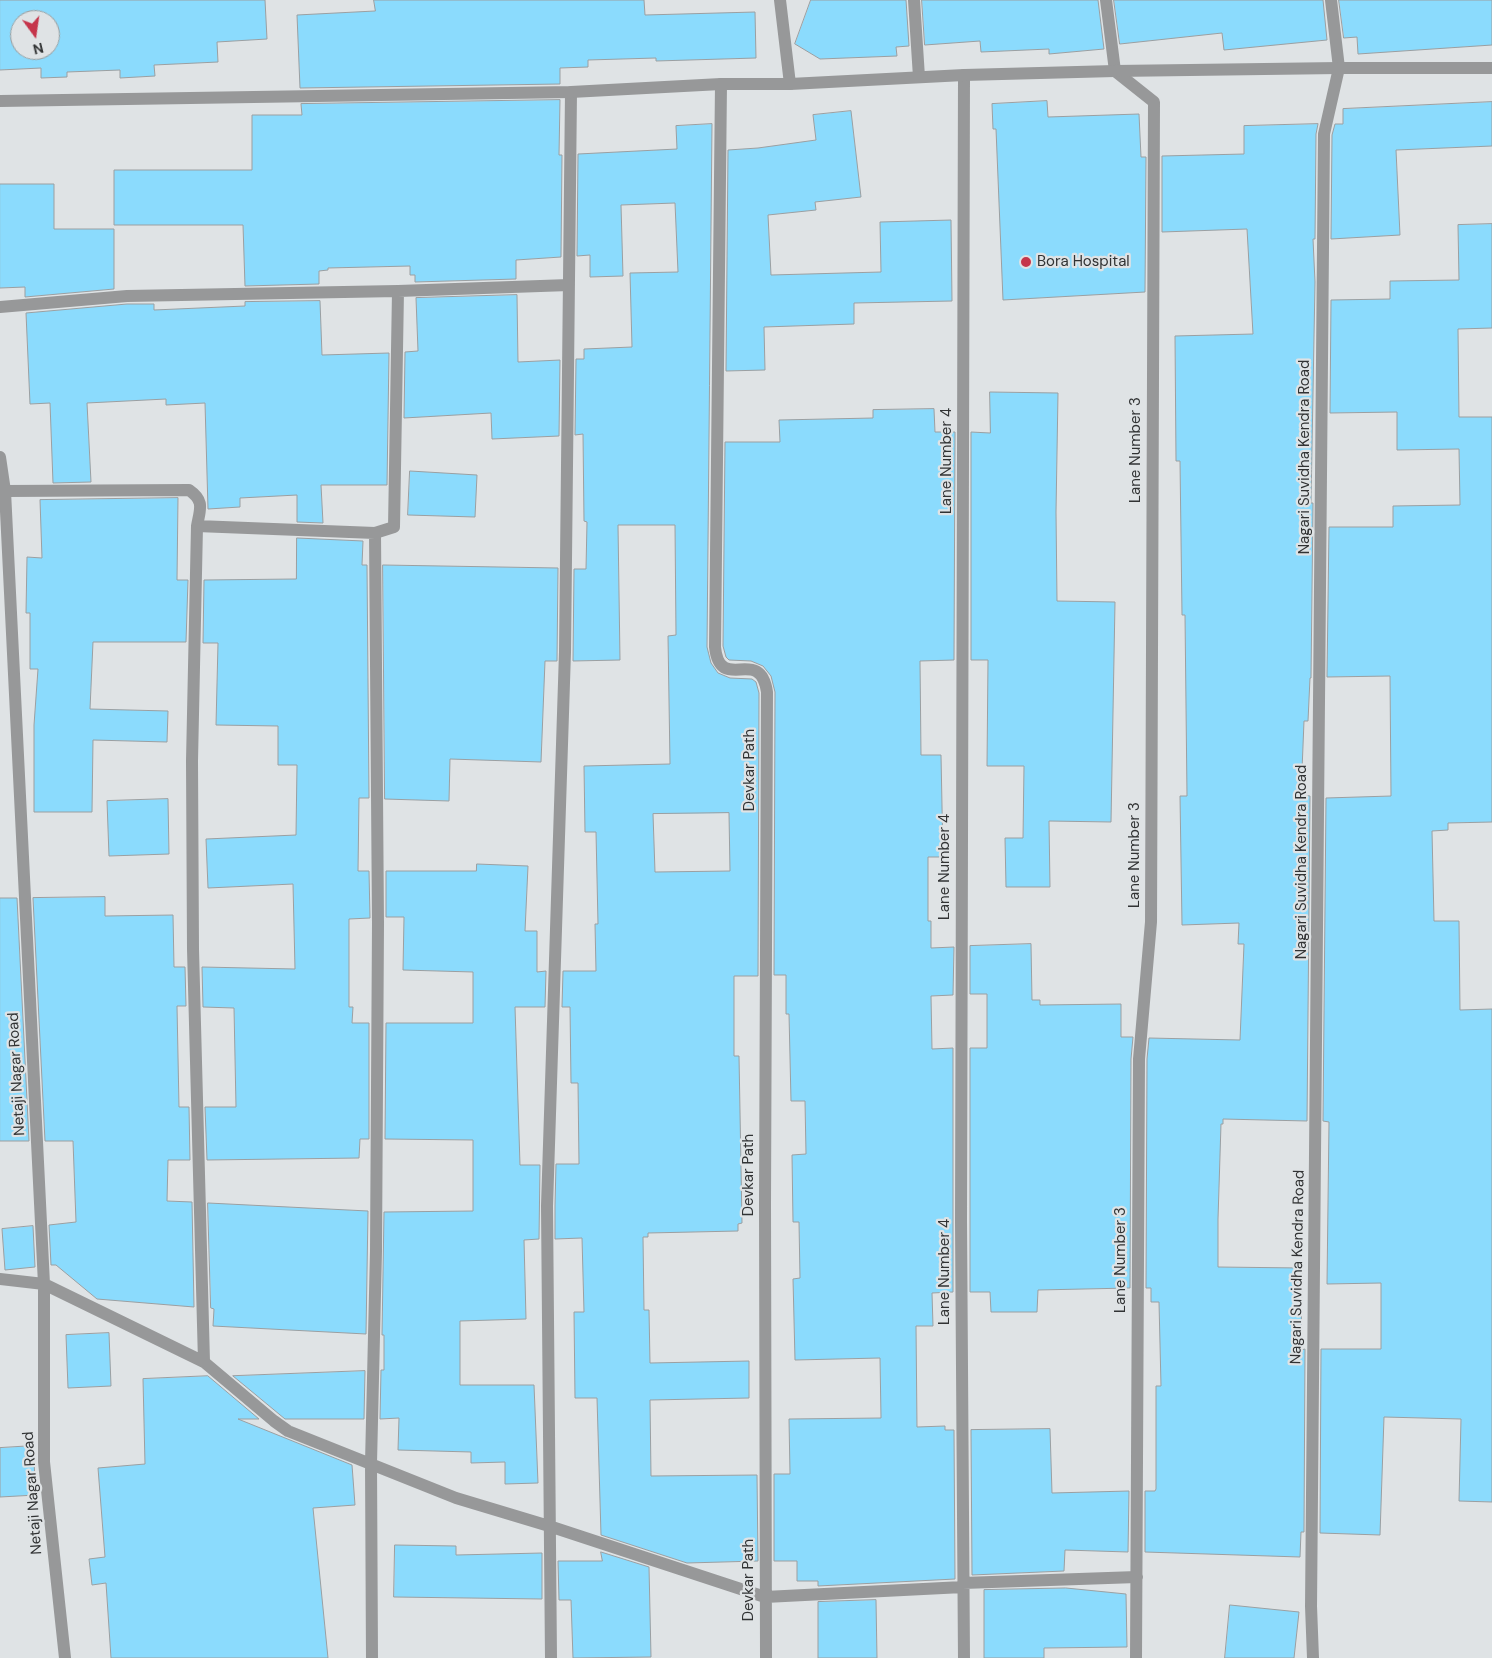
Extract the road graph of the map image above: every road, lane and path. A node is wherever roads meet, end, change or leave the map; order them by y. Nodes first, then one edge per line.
1 (780, 0) edge
2 (914, 0) edge
3 (1106, 0) edge
4 (1331, 0) edge
5 (1339, 68) junction
6 (1492, 68) edge
7 (1115, 71) junction
8 (964, 75) junction
9 (920, 77) junction
10 (721, 84) junction
11 (790, 84) junction
12 (572, 92) junction
13 (0, 101) edge
14 (569, 285) junction
15 (398, 291) junction
16 (0, 307) edge
17 (0, 457) edge
18 (5, 491) junction
19 (197, 526) junction
20 (375, 533) junction
21 (0, 1279) edge
22 (44, 1284) junction
23 (204, 1362) junction
24 (371, 1463) junction
25 (548, 1526) junction
26 (1137, 1577) junction
27 (963, 1585) junction
28 (765, 1597) junction
29 (65, 1658) edge
30 (372, 1658) edge
31 (551, 1658) edge
32 (766, 1658) edge
33 (964, 1658) edge
34 (1136, 1658) edge
35 (1312, 1658) edge

1 - 11 street
2 - 9 street
3 - 7 street
4 - 5 street, Nagari Suvidha Kendra Road
5 - 6 street
5 - 7 street
5 - 35 street, Nagari Suvidha Kendra Road
7 - 8 street
7 - 26 street, Lane Number 3
8 - 9 street
8 - 27 street, Lane Number 4
9 - 11 street
10 - 11 street
10 - 12 street
10 - 28 street, Devkar Path
12 - 13 street
12 - 14 street
14 - 15 street
14 - 25 street
15 - 16 street
15 - 20 street
17 - 18 street, Netaji Nagar Road
18 - 19 street
18 - 22 street, Netaji Nagar Road
19 - 20 street
19 - 23 street
20 - 24 street
21 - 22 street
22 - 23 street
22 - 29 street, Netaji Nagar Road
23 - 24 street
24 - 25 street
24 - 30 street
25 - 28 street
25 - 31 street
26 - 27 street
26 - 34 street, Lane Number 3
27 - 28 street
27 - 33 street, Lane Number 4
28 - 32 street, Devkar Path

